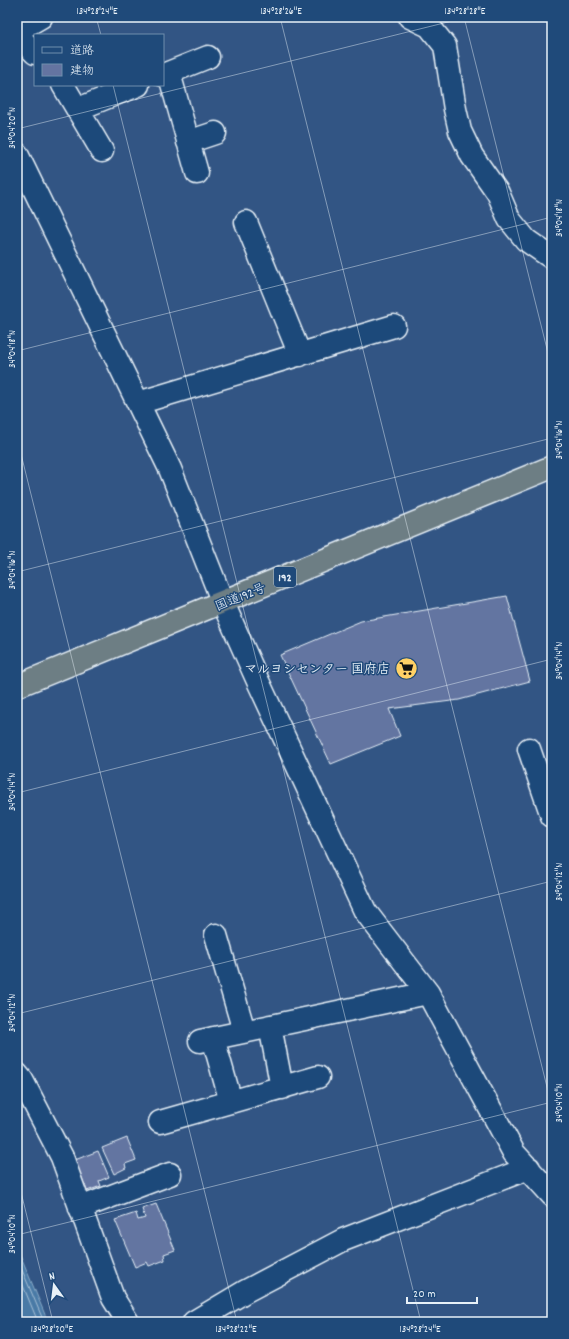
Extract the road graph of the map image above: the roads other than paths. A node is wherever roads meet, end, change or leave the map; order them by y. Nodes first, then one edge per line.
1 (41, 17) edge
2 (410, 17) edge
3 (17, 31) edge
4 (17, 35) edge
5 (34, 52) edge
6 (208, 57) dead end
7 (166, 74) edge
8 (64, 86) edge
9 (136, 86) edge
10 (78, 109) junction
11 (215, 133) dead end
12 (188, 142) junction
13 (102, 151) dead end
14 (17, 154) edge
15 (197, 173) dead end
16 (246, 222) dead end
17 (552, 258) edge
18 (394, 326) dead end
19 (300, 355) junction
20 (138, 403) junction
21 (552, 467) edge
22 (223, 603) junction
23 (17, 686) edge
24 (529, 749) dead end
25 (552, 816) edge
26 (216, 935) dead end
27 (428, 993) junction
28 (270, 1026) junction
29 (244, 1031) junction
30 (17, 1074) edge
31 (318, 1077) dead end
32 (282, 1088) junction
33 (231, 1102) junction
34 (160, 1122) dead end
35 (529, 1168) junction
36 (170, 1174) dead end
37 (552, 1195) edge
38 (80, 1208) junction
39 (128, 1322) edge
40 (194, 1322) edge

1 - 3 street
2 - 17 street
4 - 5 street
6 - 7 street
7 - 12 street
8 - 10 street
9 - 10 street
10 - 13 street
11 - 12 street
12 - 15 street
14 - 20 street
16 - 19 street
18 - 19 street
19 - 20 street
20 - 22 street
21 - 22 highway, 国道192号 / 192
22 - 23 highway, 国道192号 / 192
22 - 27 street
24 - 25 street
26 - 29 street
27 - 28 street
27 - 35 street
28 - 29 street
28 - 32 street
29 - 33 street
30 - 38 street
31 - 32 street
32 - 33 street
33 - 34 street
35 - 37 street
35 - 40 street
36 - 38 street
38 - 39 street

